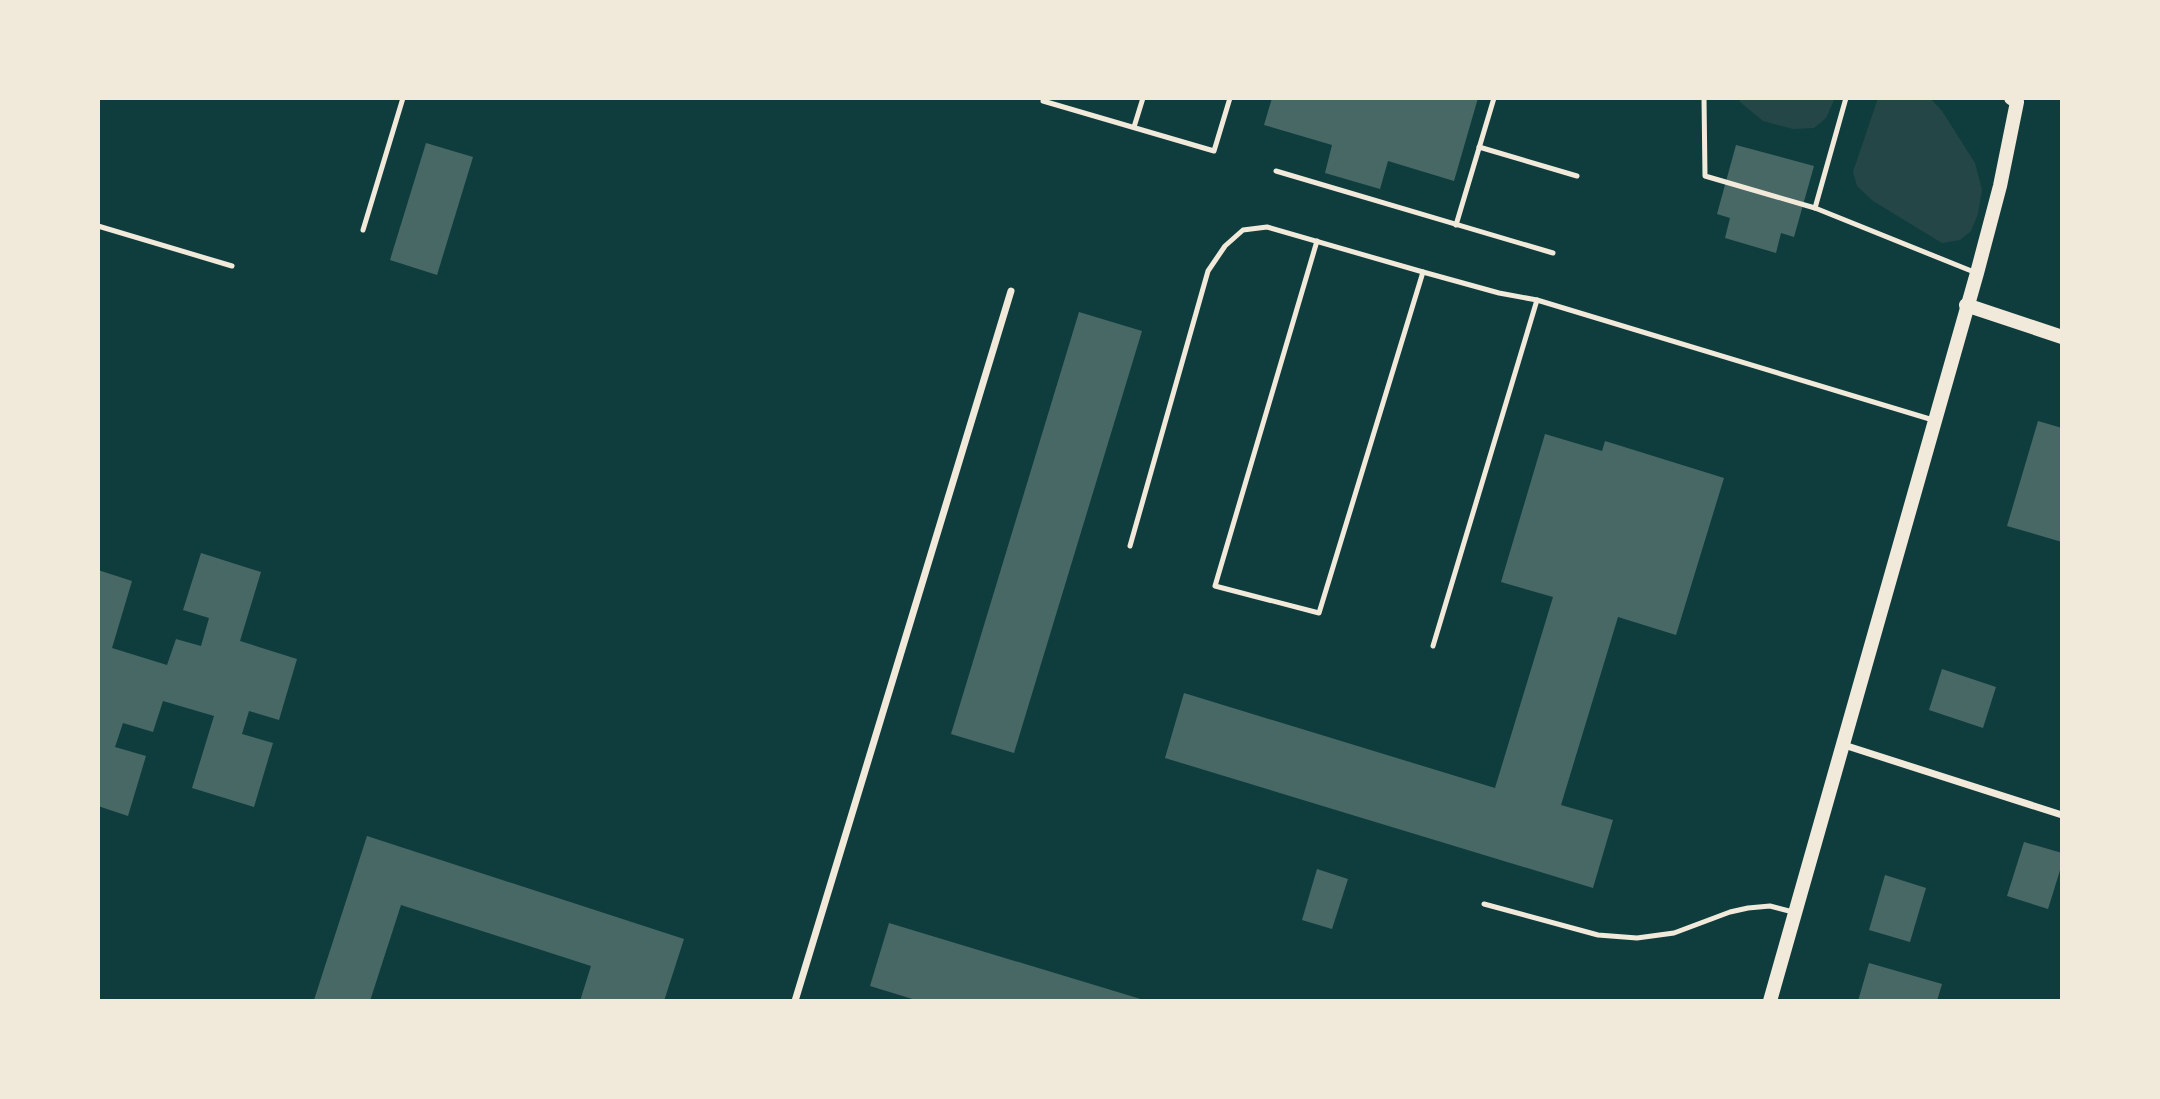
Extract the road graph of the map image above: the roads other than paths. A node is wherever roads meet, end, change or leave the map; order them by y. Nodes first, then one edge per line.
1 (403, 98) edge
2 (1143, 98) edge
3 (1230, 98) edge
4 (1494, 98) edge
5 (1704, 98) edge
6 (1846, 98) edge
7 (2015, 99) edge
8 (1043, 101) dead end
9 (1134, 127) junction
10 (1479, 147) junction
11 (1276, 172) dead end
12 (1577, 176) dead end
13 (1815, 208) junction
14 (1456, 225) junction
15 (98, 226) edge
16 (363, 230) dead end
17 (1317, 241) junction
18 (1553, 253) dead end
19 (232, 266) dead end
20 (1423, 272) junction
21 (1976, 273) junction
22 (1011, 291) dead end
23 (1537, 300) junction
24 (1966, 305) junction
25 (2062, 337) edge
26 (1936, 421) junction
27 (1130, 546) dead end
28 (1433, 646) dead end
29 (1844, 745) junction
30 (2062, 815) edge
31 (1484, 904) dead end
32 (1796, 913) junction
33 (795, 1001) edge
34 (1770, 1001) edge

1 - 16 lane
2 - 9 lane
3 - 9 lane
4 - 10 lane
5 - 13 lane
6 - 13 lane
7 - 21 main road
8 - 9 lane
10 - 12 lane
10 - 14 lane
11 - 14 lane
13 - 21 lane
14 - 18 lane
15 - 19 lane
17 - 20 lane
17 - 20 lane
17 - 27 lane
20 - 23 lane
21 - 24 main road
22 - 33 street
23 - 26 lane
23 - 28 lane
24 - 25 main road
24 - 26 main road
26 - 29 main road
29 - 30 street
29 - 32 main road
31 - 32 lane
32 - 34 main road

